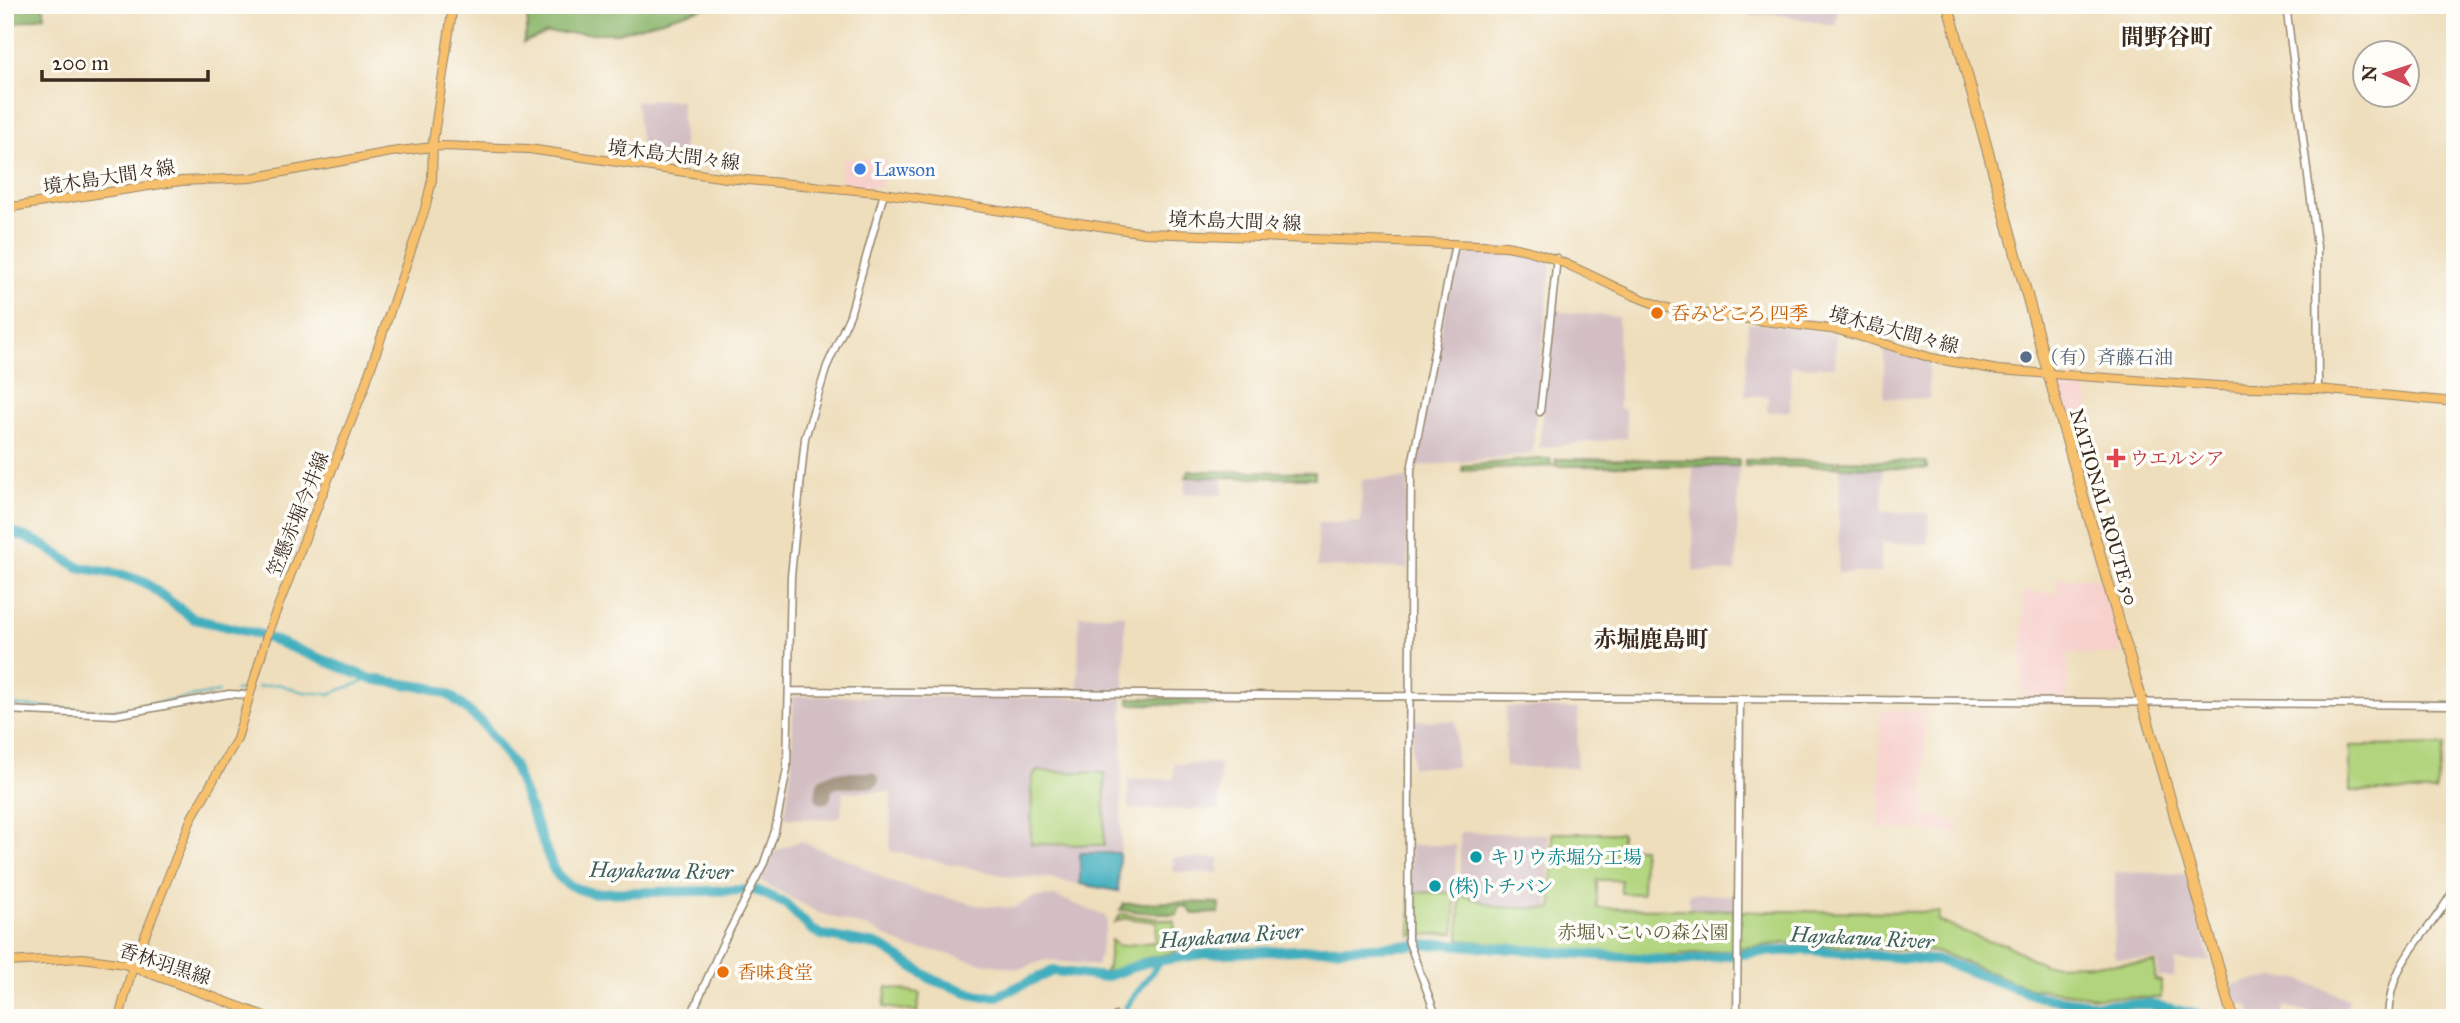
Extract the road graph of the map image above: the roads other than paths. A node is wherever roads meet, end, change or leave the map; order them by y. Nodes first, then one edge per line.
1 (453, 5) edge
2 (1948, 5) edge
3 (2286, 5) edge
4 (432, 147) junction
5 (884, 193) junction
6 (5, 208) edge
7 (1455, 244) junction
8 (1557, 258) junction
9 (2048, 374) junction
10 (2318, 389) junction
11 (2455, 402) edge
12 (1540, 412) dead end
13 (789, 691) junction
14 (250, 695) junction
15 (1409, 697) junction
16 (1740, 699) junction
17 (2143, 702) junction
18 (2455, 707) edge
19 (5, 710) edge
20 (2455, 887) edge
21 (5, 962) edge
22 (133, 966) junction
23 (2233, 1017) edge
24 (120, 1018) edge
25 (270, 1018) edge
26 (690, 1018) edge
27 (1437, 1018) edge
28 (1737, 1018) edge
29 (2388, 1018) edge

1 - 4 main road, 笠懸赤堀今井線
2 - 9 highway, NATIONAL ROUTE 50
3 - 10 street
4 - 5 main road, 境木島大間々線
4 - 6 main road, 境木島大間々線
4 - 14 main road, 笠懸赤堀今井線
5 - 7 main road, 境木島大間々線
5 - 13 street
7 - 8 main road, 境木島大間々線
7 - 15 street
8 - 9 main road, 境木島大間々線
8 - 12 street
9 - 10 main road, 境木島大間々線
9 - 17 highway, NATIONAL ROUTE 50
10 - 11 main road, 境木島大間々線
13 - 15 street
13 - 26 street
14 - 19 street
14 - 22 main road, 笠懸赤堀今井線
15 - 16 street
15 - 27 street
16 - 17 street
16 - 28 street
17 - 18 street
17 - 23 highway, NATIONAL ROUTE 50
20 - 29 street
21 - 22 main road, 香林羽黒線
22 - 24 main road, 笠懸赤堀今井線
22 - 25 main road, 香林羽黒線

